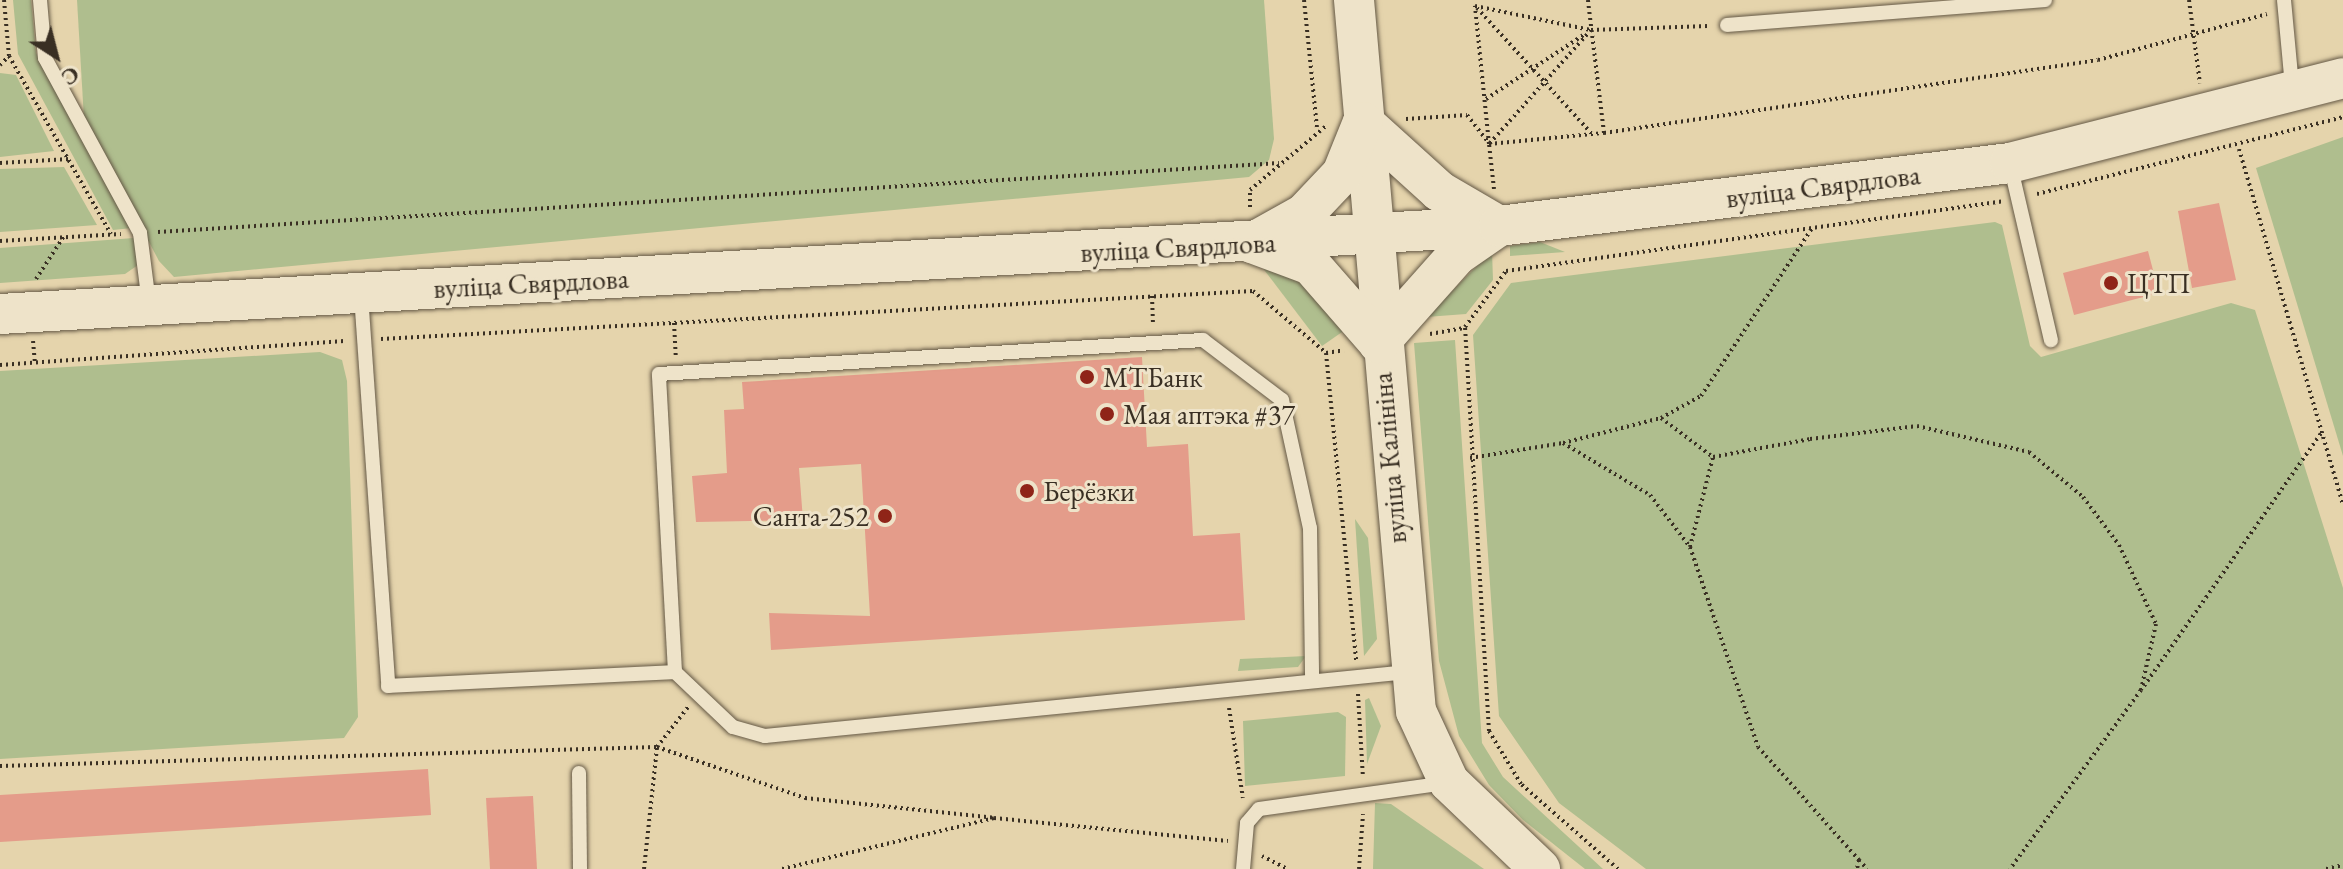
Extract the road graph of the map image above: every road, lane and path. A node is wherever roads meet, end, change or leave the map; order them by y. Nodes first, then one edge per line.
1 (4, 0) edge
2 (40, 0) edge
3 (1304, 0) edge
4 (1354, 0) edge
5 (1588, 0) edge
6 (2045, 0) edge
7 (2189, 0) edge
8 (2284, 0) edge
9 (1475, 6) junction
10 (2273, 13) dead end
11 (1727, 25) joint
12 (1591, 30) junction
13 (2193, 35) junction
14 (9, 56) junction
15 (0, 65) edge
16 (1533, 69) junction
17 (2343, 78) edge
18 (1545, 82) junction
19 (2200, 86) dead end
20 (2293, 93) junction
21 (1485, 99) junction
22 (2343, 117) edge
23 (1367, 121) junction
24 (1317, 128) junction
25 (1591, 133) junction
26 (1604, 133) junction
27 (1489, 144) junction
28 (2239, 148) junction
29 (69, 159) junction
30 (0, 163) edge
31 (1279, 163) junction
32 (2014, 181) junction
33 (1498, 214) junction
34 (1251, 225) junction
35 (1813, 227) junction
36 (140, 233) junction
37 (111, 234) junction
38 (1372, 238) junction
39 (0, 241) edge
40 (360, 292) junction
41 (1152, 296) junction
42 (149, 306) junction
43 (0, 314) edge
44 (674, 323) junction
45 (1465, 327) junction
46 (1426, 334) dead end
47 (363, 340) junction
48 (2051, 340) dead end
49 (1155, 343) junction
50 (1368, 345) junction
51 (1326, 353) junction
52 (0, 365) edge
53 (677, 373) junction
54 (1661, 418) junction
55 (2322, 432) junction
56 (1563, 443) junction
57 (1713, 457) junction
58 (1469, 458) junction
59 (2343, 504) edge
60 (1690, 547) junction
61 (675, 672) junction
62 (1409, 672) junction
63 (1357, 675) junction
64 (1312, 679) junction
65 (1226, 686) junction
66 (2141, 690) junction
67 (697, 695) junction
68 (657, 747) junction
69 (0, 766) edge
70 (579, 773) dead end
71 (1449, 782) junction
72 (1364, 798) junction
73 (994, 818) junction
74 (1247, 823) junction
75 (1241, 845) junction
76 (1859, 860) junction
77 (2343, 865) edge
78 (580, 869) edge
79 (644, 869) edge
80 (782, 869) edge
81 (1243, 869) edge
82 (1359, 869) edge
83 (1540, 869) edge
84 (1618, 869) edge
85 (1857, 869) edge
86 (1867, 869) edge
87 (2010, 869) edge
88 (2326, 869) edge

1 - 14 path
2 - 36 lane
3 - 24 path
4 - 23 main road, вуліца Калініна
5 - 12 path
6 - 11 lane
7 - 13 path
8 - 20 lane
9 - 12 path
9 - 16 path
9 - 21 path
10 - 13 path
11 - 12 path
12 - 16 path
12 - 18 path
12 - 26 path
13 - 19 path
13 - 26 path
14 - 15 path
14 - 29 path
16 - 18 path
16 - 21 path
17 - 20 main road, вуліца Свярдлова
18 - 25 path
18 - 27 path
20 - 32 main road, вуліца Свярдлова
21 - 27 path
22 - 28 path
23 - 24 path
23 - 27 path
23 - 33 main road
23 - 34 main road
23 - 38 main road, вуліца Калініна
24 - 31 path
25 - 26 path
25 - 27 path
27 - 33 path
28 - 32 path
28 - 55 path
29 - 30 path
29 - 37 path
31 - 34 path
31 - 36 path
32 - 33 main road, вуліца Свярдлова
32 - 35 path
32 - 48 lane
33 - 38 main road, вуліца Свярдлова
33 - 50 main road
34 - 38 main road, вуліца Свярдлова
34 - 40 main road, вуліца Свярдлова
34 - 50 main road
35 - 45 path
35 - 54 path
36 - 37 path
36 - 42 lane
37 - 39 path
38 - 50 main road, вуліца Калініна
40 - 42 main road, вуліца Свярдлова
40 - 47 lane
41 - 44 path
41 - 49 path
41 - 51 path
42 - 43 main road, вуліца Свярдлова
44 - 47 path
44 - 53 path
45 - 46 path
45 - 58 path
47 - 52 path
47 - 61 lane
49 - 53 lane
49 - 64 lane
50 - 51 path
50 - 62 main road, вуліца Калініна
51 - 63 path
53 - 61 lane
54 - 56 path
54 - 57 path
55 - 59 path
55 - 66 path
56 - 58 path
56 - 60 path
57 - 60 path
57 - 66 path
58 - 84 path
60 - 76 path
61 - 67 lane
62 - 63 lane
62 - 71 main road, вуліца Калініна
63 - 64 lane
63 - 72 path
64 - 65 lane
65 - 67 lane
65 - 74 path
66 - 87 path
67 - 68 path
68 - 69 path
68 - 73 path
68 - 79 path
70 - 78 lane
71 - 72 lane
71 - 83 main road, вуліца Калініна
72 - 74 lane
72 - 82 path
73 - 75 path
73 - 80 path
74 - 75 lane
75 - 81 lane
76 - 85 path
76 - 86 path
77 - 88 path

